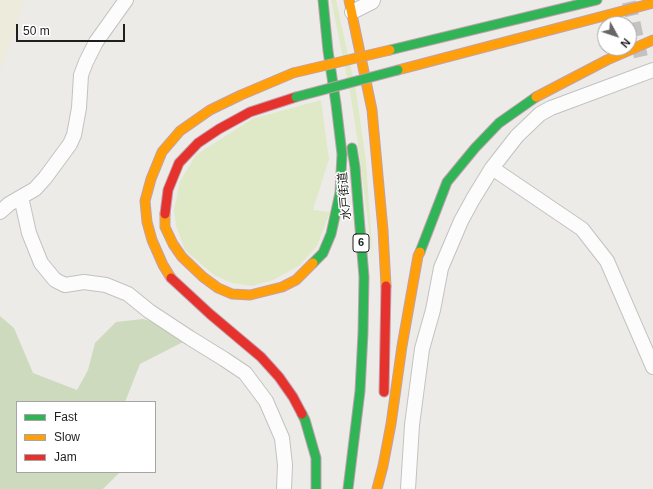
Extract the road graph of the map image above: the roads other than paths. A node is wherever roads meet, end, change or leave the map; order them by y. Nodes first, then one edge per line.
1 (126, 0) edge
2 (324, 0) edge
3 (373, 0) edge
4 (597, 0) edge
5 (653, 3) edge
6 (350, 6) edge
7 (653, 40) edge
8 (646, 69) edge
9 (343, 93) dead end
10 (350, 137) dead end
11 (492, 168) junction
12 (21, 197) junction
13 (0, 212) edge
14 (653, 367) edge
15 (383, 400) dead end
16 (378, 442) dead end
17 (284, 489) edge
18 (316, 489) edge
19 (348, 489) edge
20 (372, 489) edge
21 (377, 489) edge
22 (408, 489) edge

1 - 12 street
2 - 5 highway, bridge
2 - 9 highway
3 - 6 street
4 - 18 highway, bridge
6 - 15 highway, 6
7 - 21 highway
8 - 11 street
10 - 19 highway, 水戸街道 / 6
11 - 14 street
11 - 22 street
12 - 13 street
12 - 17 street
16 - 20 highway

